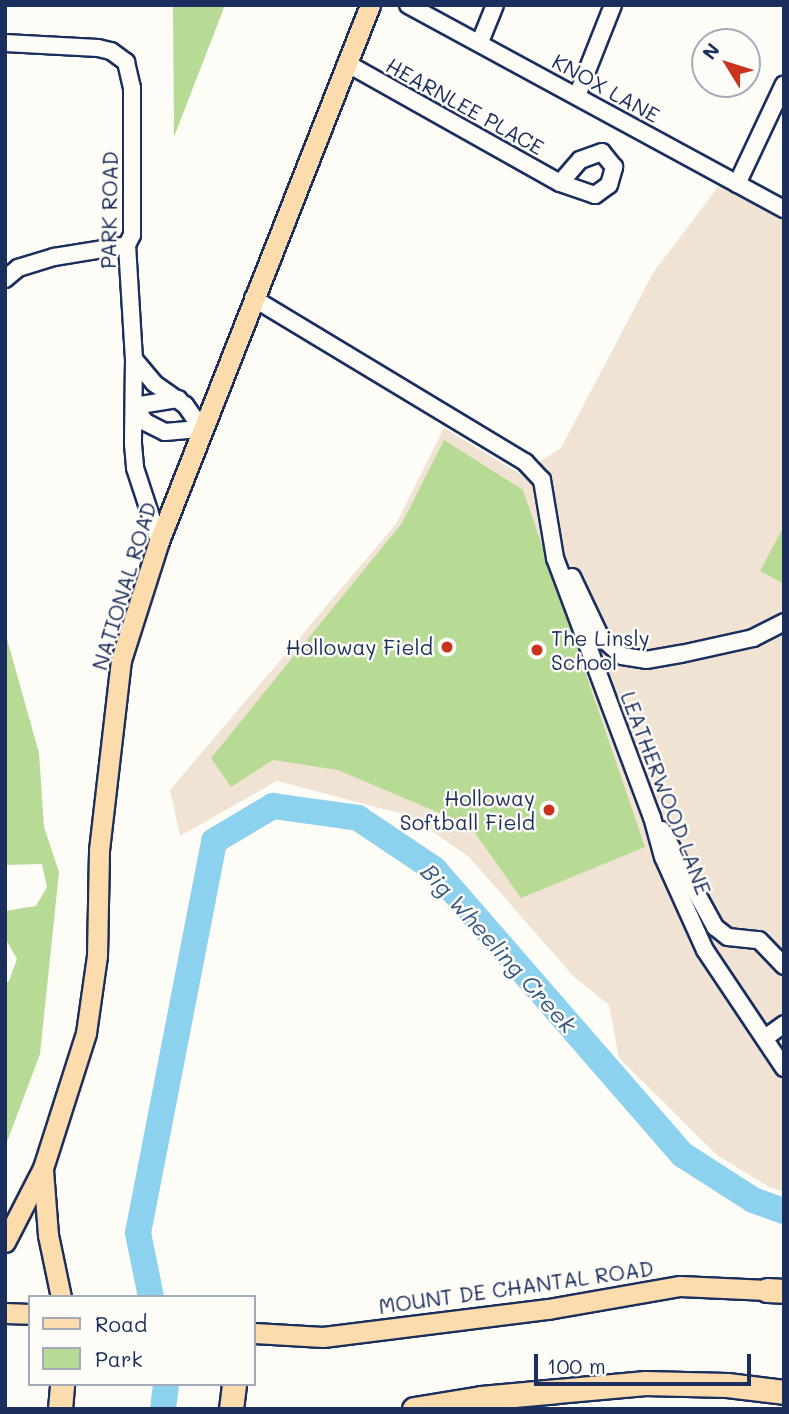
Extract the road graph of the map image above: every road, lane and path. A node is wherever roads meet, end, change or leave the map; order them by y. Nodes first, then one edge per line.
1 (370, 5) edge
2 (408, 5) edge
3 (495, 5) edge
4 (613, 5) edge
5 (480, 42) junction
6 (5, 43) edge
7 (348, 64) junction
8 (784, 84) edge
9 (577, 96) junction
10 (560, 183) dead end
11 (737, 184) junction
12 (784, 209) edge
13 (127, 245) junction
14 (5, 279) edge
15 (253, 298) junction
16 (134, 359) junction
17 (178, 399) junction
18 (134, 406) junction
19 (202, 429) junction
20 (550, 532) junction
21 (159, 541) junction
22 (784, 622) edge
23 (652, 817) junction
24 (784, 966) edge
25 (784, 1024) edge
26 (765, 1038) junction
27 (784, 1068) edge
28 (43, 1168) junction
29 (5, 1241) edge
30 (778, 1292) edge
31 (61, 1295) edge
32 (5, 1312) edge
33 (28, 1314) edge
34 (256, 1333) edge
35 (62, 1386) edge
36 (234, 1386) edge
37 (784, 1392) edge
38 (60, 1409) edge
39 (231, 1409) edge
40 (415, 1409) edge

1 - 7 main road, NATIONAL ROAD
2 - 5 street, KNOX LANE
3 - 5 street
4 - 9 street
5 - 9 street, KNOX LANE
6 - 13 street, PARK ROAD
7 - 10 street, HEARNLEE PLACE
7 - 15 main road, NATIONAL ROAD
8 - 11 street
9 - 11 street, KNOX LANE
11 - 12 street, KNOX LANE
13 - 14 street
13 - 16 street, PARK ROAD
15 - 19 main road, NATIONAL ROAD
15 - 20 street, LEATHERWOOD LANE
16 - 17 street
16 - 18 street, PARK ROAD
17 - 18 street
17 - 19 street
18 - 19 street
18 - 21 street, PARK ROAD
19 - 21 main road, NATIONAL ROAD
20 - 22 street
20 - 23 street, LEATHERWOOD LANE
21 - 28 main road, NATIONAL ROAD
23 - 24 street
23 - 26 street, LEATHERWOOD LANE
25 - 26 street
26 - 27 street, LEATHERWOOD LANE
28 - 29 main road, NATIONAL ROAD
28 - 31 main road
30 - 34 main road, MOUNT DE CHANTAL ROAD
32 - 33 main road
35 - 38 highway
36 - 39 highway
37 - 40 highway

